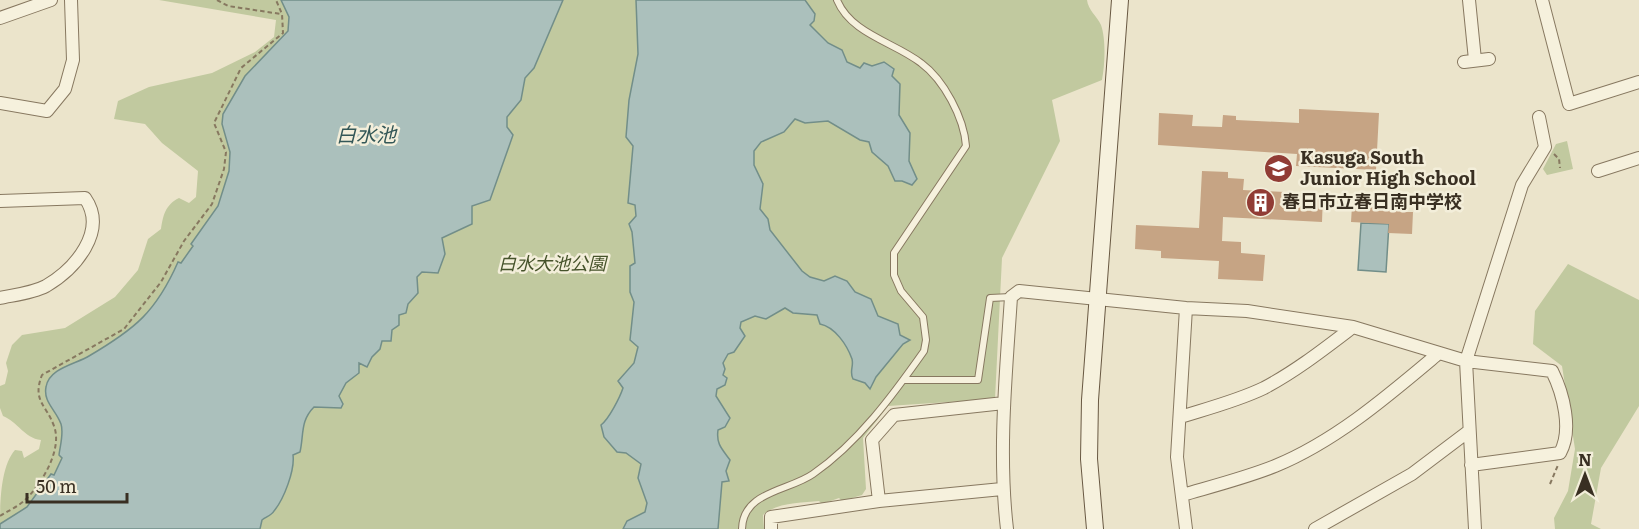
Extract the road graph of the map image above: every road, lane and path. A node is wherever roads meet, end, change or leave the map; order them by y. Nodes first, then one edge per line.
1 (51, 0) edge
2 (71, 0) edge
3 (217, 0) edge
4 (276, 0) edge
5 (837, 0) edge
6 (1120, 0) edge
7 (1468, 0) edge
8 (1542, 0) edge
9 (282, 14) junction
10 (0, 18) edge
11 (1489, 59) dead end
12 (1639, 82) edge
13 (0, 103) edge
14 (1539, 117) dead end
15 (1639, 158) edge
16 (1598, 171) dead end
17 (0, 201) edge
18 (1011, 297) junction
19 (0, 298) edge
20 (1098, 298) junction
21 (1186, 308) junction
22 (1353, 327) junction
23 (1439, 353) junction
24 (1466, 361) junction
25 (904, 380) junction
26 (1004, 403) junction
27 (1180, 417) junction
28 (1469, 431) junction
29 (1560, 453) junction
30 (1471, 465) junction
31 (1550, 484) dead end
32 (1002, 489) junction
33 (1182, 495) junction
34 (879, 501) junction
35 (0, 516) edge
36 (1474, 528) edge
37 (742, 529) edge
38 (771, 529) edge
39 (1007, 529) edge
40 (1095, 529) edge
41 (1186, 529) edge
42 (1315, 529) edge

1 - 10 street
2 - 13 street
3 - 9 path
4 - 9 path
5 - 25 lane
6 - 20 street
7 - 11 street
8 - 12 street
9 - 35 path
14 - 24 street
15 - 16 street
17 - 19 street
18 - 20 street
18 - 25 lane
18 - 26 street
20 - 21 street
20 - 40 street
21 - 22 street
21 - 27 street
22 - 23 street
22 - 27 street
23 - 24 street
23 - 33 street
24 - 28 street
24 - 29 street
25 - 37 lane
26 - 32 street
26 - 34 street
27 - 33 street
28 - 30 street
28 - 42 street
29 - 30 street
29 - 31 path
30 - 36 street
32 - 34 street
32 - 39 street
33 - 41 street
34 - 38 street

